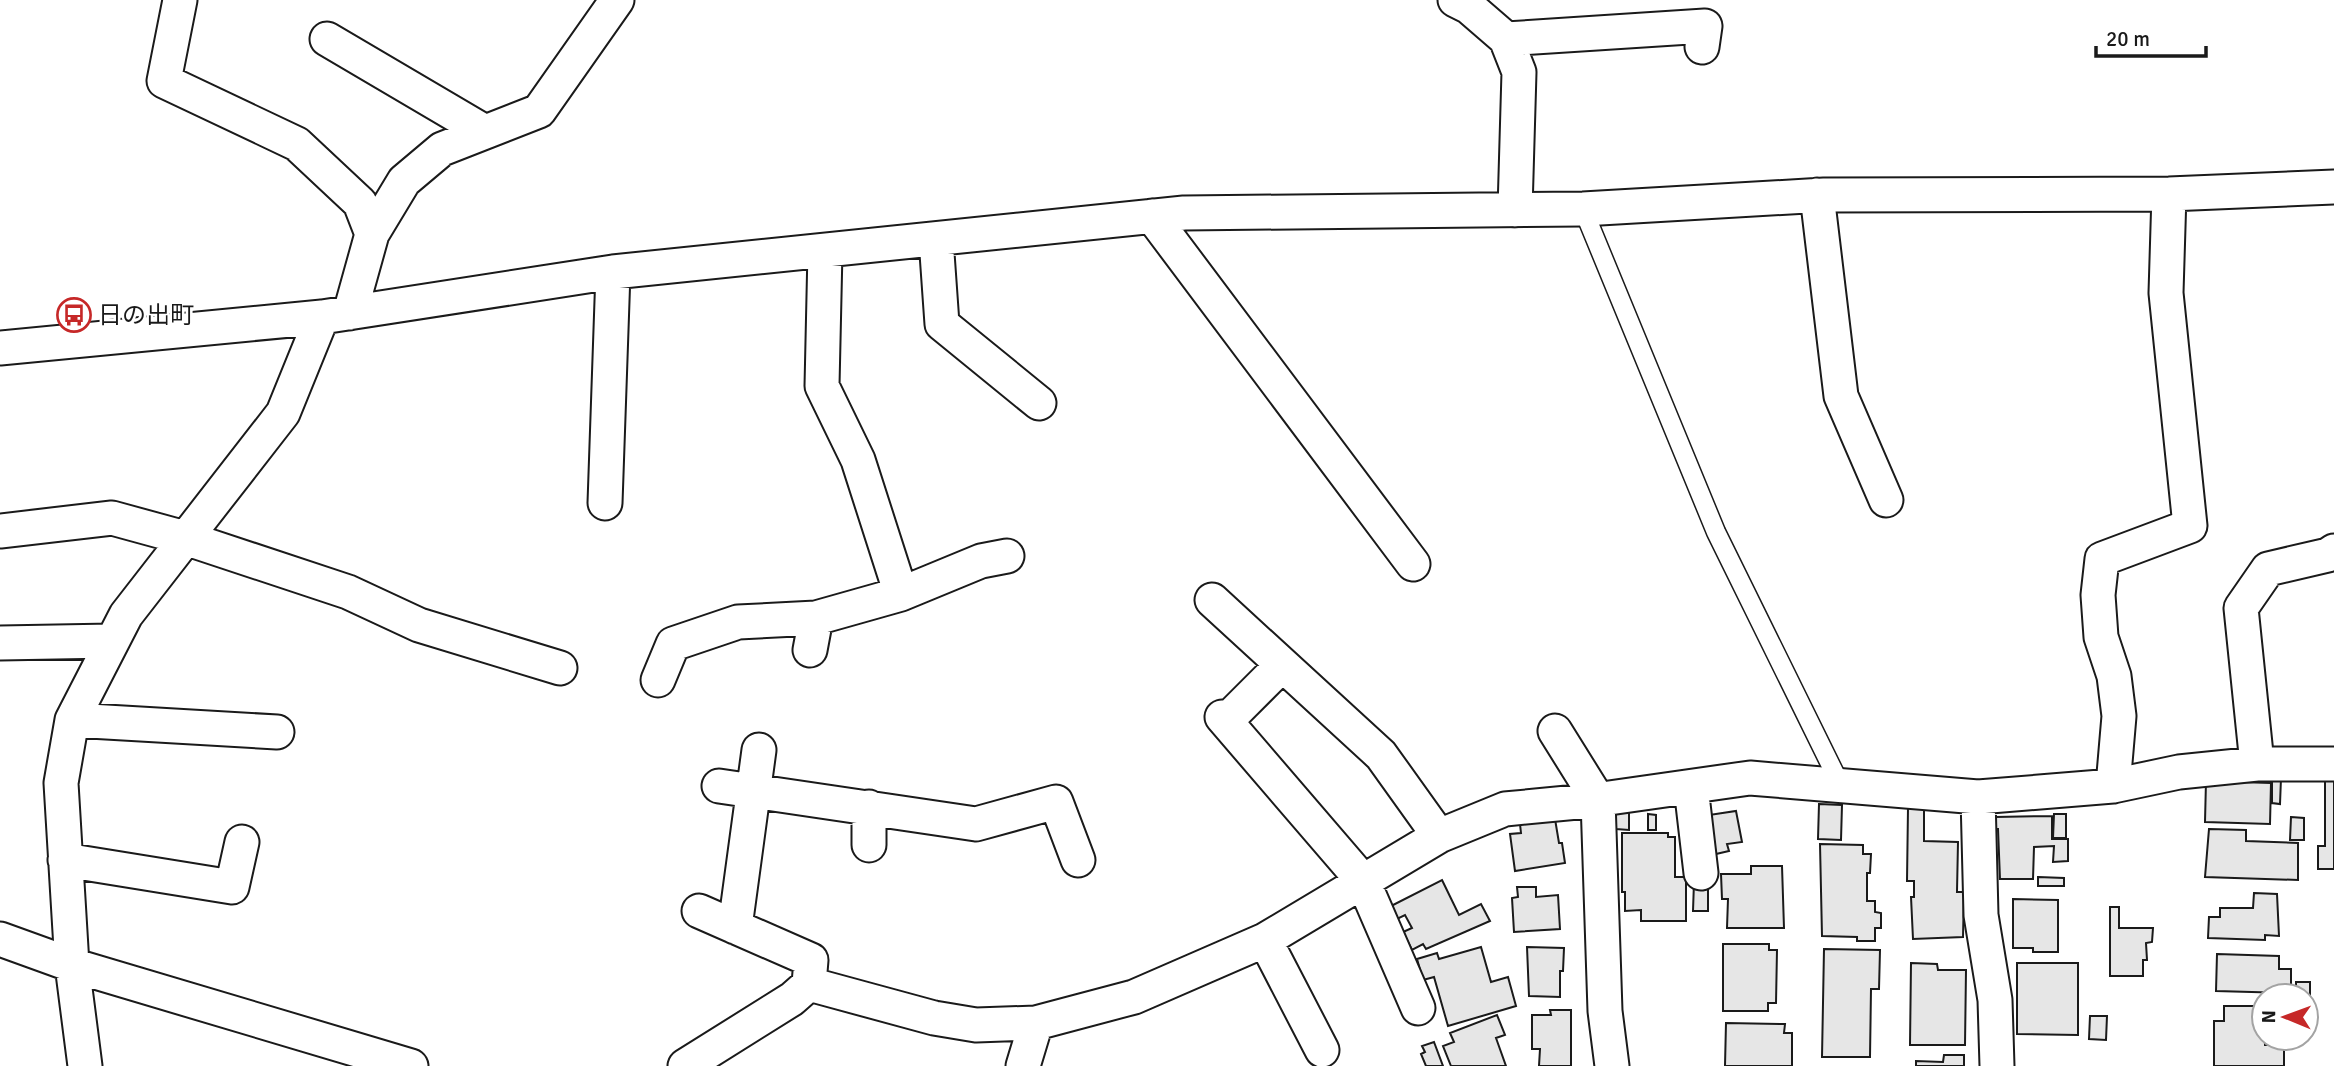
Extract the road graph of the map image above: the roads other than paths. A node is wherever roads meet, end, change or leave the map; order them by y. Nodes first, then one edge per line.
1 (180, 0) edge
2 (617, 0) edge
3 (1455, 0) edge
4 (1705, 24) edge
5 (327, 39) dead end
6 (1506, 39) junction
7 (485, 132) junction
8 (2334, 187) edge
9 (2169, 194) junction
10 (1817, 195) junction
11 (1583, 209) junction
12 (1515, 210) junction
13 (1152, 216) junction
14 (372, 234) junction
15 (936, 239) junction
16 (825, 251) junction
17 (612, 272) junction
18 (336, 315) junction
19 (0, 348) edge
20 (1040, 403) dead end
21 (1886, 500) dead end
22 (605, 503) dead end
23 (0, 531) edge
24 (185, 538) junction
25 (2334, 551) edge
26 (1007, 556) dead end
27 (1413, 564) dead end
28 (901, 594) junction
29 (1212, 600) dead end
30 (112, 641) junction
31 (0, 643) edge
32 (1282, 665) junction
33 (560, 668) dead end
34 (658, 680) dead end
35 (72, 720) junction
36 (1555, 731) dead end
37 (277, 732) dead end
38 (759, 750) dead end
39 (2257, 764) junction
40 (2334, 764) edge
41 (719, 786) dead end
42 (1841, 786) junction
43 (2113, 786) junction
44 (1691, 787) junction
45 (754, 789) junction
46 (1978, 797) junction
47 (1598, 800) junction
48 (869, 807) junction
49 (1439, 836) junction
50 (242, 842) dead end
51 (869, 845) dead end
52 (65, 860) junction
53 (1078, 860) dead end
54 (1701, 873) dead end
55 (1363, 881) junction
56 (699, 911) dead end
57 (735, 927) junction
58 (0, 939) edge
59 (1265, 940) junction
60 (72, 965) junction
61 (810, 984) junction
62 (1418, 1008) dead end
63 (1036, 1023) junction
64 (1322, 1050) dead end
65 (85, 1066) edge
66 (411, 1066) edge
67 (685, 1066) edge
68 (1023, 1066) edge
69 (1612, 1066) edge
70 (1997, 1066) edge

1 - 14 street
2 - 7 street
3 - 6 street
4 - 6 street
5 - 7 street
6 - 12 street
7 - 14 street
8 - 9 street
9 - 10 street
9 - 43 street
10 - 11 street
10 - 21 street
11 - 12 street
11 - 42 lane
12 - 13 street
13 - 15 street
13 - 27 street
14 - 18 street
15 - 16 street
15 - 20 street
16 - 17 street
16 - 28 street
17 - 18 street
17 - 22 street
18 - 19 street
18 - 24 street
23 - 24 street
24 - 30 street
24 - 33 street
25 - 39 street
26 - 28 street
28 - 34 street
29 - 32 street
30 - 31 street
30 - 35 street
32 - 49 street
32 - 55 street
35 - 37 street
35 - 52 street
36 - 47 street
38 - 45 street
39 - 40 street
39 - 43 street
41 - 45 street
42 - 44 street
42 - 46 street
43 - 46 street
44 - 47 street
44 - 54 street
45 - 48 street
45 - 57 street
46 - 70 street
47 - 49 street
47 - 69 street
48 - 51 street
48 - 53 street
49 - 55 street
50 - 52 street
52 - 60 street
55 - 59 street
55 - 62 street
56 - 57 street
57 - 61 street
58 - 60 street
59 - 63 street
59 - 64 street
60 - 65 street
60 - 66 street
61 - 63 street
61 - 67 street
63 - 68 street

